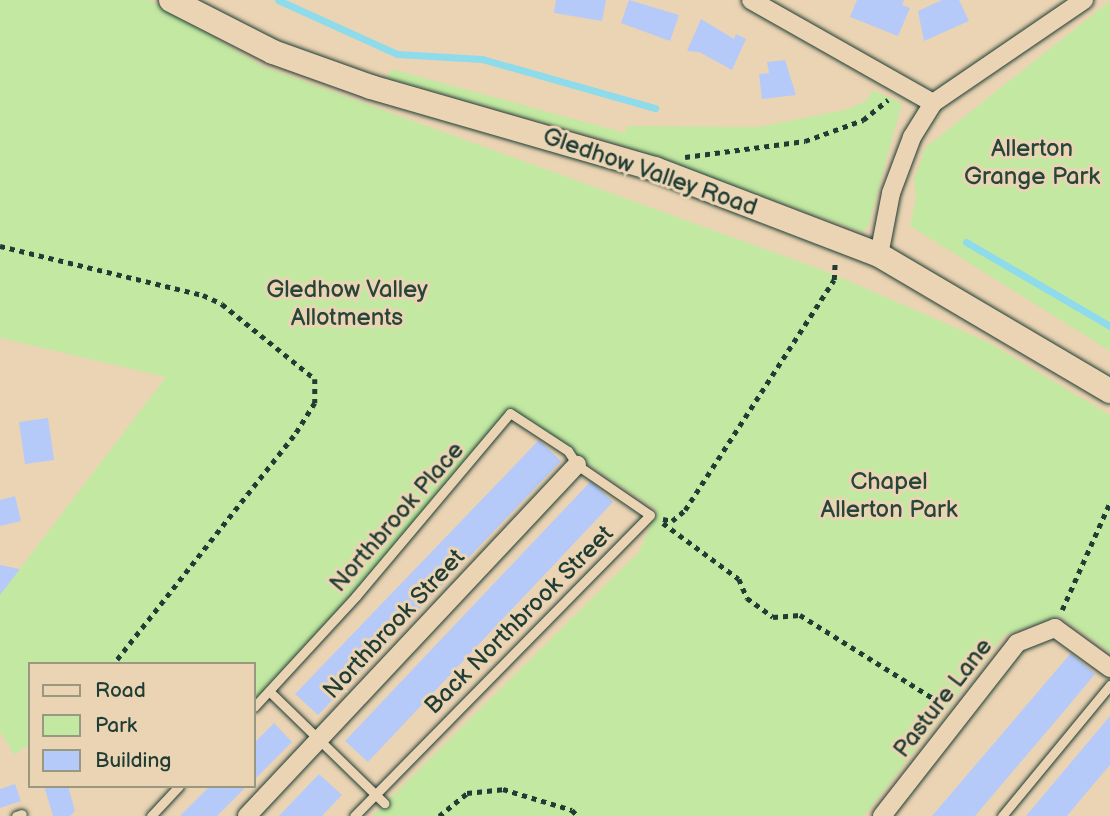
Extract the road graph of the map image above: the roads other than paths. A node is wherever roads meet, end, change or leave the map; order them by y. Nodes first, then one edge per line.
1 (171, 0) edge
2 (751, 0) edge
3 (1084, 0) edge
4 (933, 103) junction
5 (878, 255) junction
6 (1110, 391) edge
7 (577, 465) junction
8 (1110, 668) edge
9 (1110, 685) edge
10 (269, 691) junction
11 (256, 705) edge
12 (319, 739) junction
13 (177, 788) edge
14 (375, 794) junction
15 (384, 803) dead end
16 (151, 816) edge
17 (247, 816) edge
18 (355, 816) edge
19 (882, 816) edge
20 (1002, 816) edge

1 - 5 street, Gledhow Valley Road
2 - 4 street
3 - 4 street
4 - 5 street
5 - 6 street, Gledhow Valley Road
7 - 10 lane, Northbrook Place
7 - 12 street, Northbrook Street
7 - 14 lane, Back Northbrook Street
8 - 19 street, Pasture Lane
9 - 20 lane
10 - 11 lane, Northbrook Place
10 - 12 lane
12 - 14 lane
12 - 17 street, Northbrook Street
13 - 16 lane
14 - 15 lane
14 - 18 lane, Back Northbrook Street

